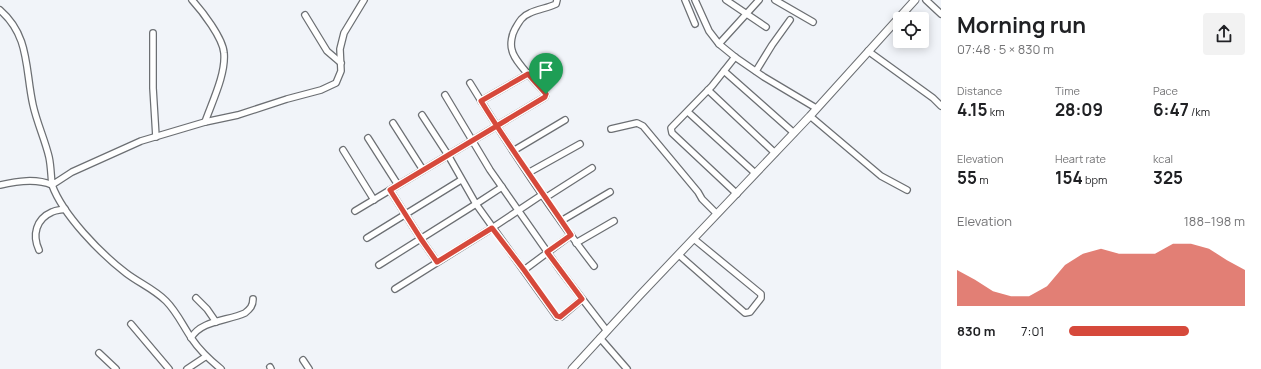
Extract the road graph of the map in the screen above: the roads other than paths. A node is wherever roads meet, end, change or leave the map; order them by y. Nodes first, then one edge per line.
1 (192, 0) edge
2 (364, 0) edge
3 (558, 0) edge
4 (685, 0) edge
5 (695, 0) edge
6 (726, 0) edge
7 (759, 0) edge
8 (775, 0) edge
9 (915, 0) edge
10 (926, 0) edge
11 (0, 10) edge
12 (746, 14) junction
13 (941, 14) edge
14 (305, 15) dead end
15 (790, 20) dead end
16 (813, 22) dead end
17 (695, 24) dead end
18 (766, 27) dead end
19 (153, 33) dead end
20 (719, 44) junction
21 (868, 51) junction
22 (735, 57) junction
23 (341, 63) junction
24 (724, 71) junction
25 (756, 71) junction
26 (528, 74) junction
27 (470, 83) dead end
28 (708, 90) junction
29 (445, 95) dead end
30 (481, 101) junction
31 (941, 106) edge
32 (816, 108) junction
33 (688, 112) junction
34 (422, 115) dead end
35 (810, 116) junction
36 (565, 120) dead end
37 (205, 122) junction
38 (393, 123) dead end
39 (496, 126) junction
40 (611, 129) dead end
41 (794, 133) junction
42 (156, 137) junction
43 (368, 138) dead end
44 (473, 140) junction
45 (580, 144) dead end
46 (343, 150) dead end
47 (513, 150) junction
48 (775, 153) junction
49 (448, 156) junction
50 (592, 168) dead end
51 (423, 170) junction
52 (755, 173) junction
53 (528, 174) junction
54 (461, 180) junction
55 (0, 185) edge
56 (52, 185) junction
57 (398, 185) junction
58 (502, 187) junction
59 (390, 190) junction
60 (907, 190) dead end
61 (610, 192) dead end
62 (737, 194) junction
63 (544, 196) junction
64 (374, 200) junction
65 (476, 204) junction
66 (65, 209) junction
67 (519, 210) junction
68 (355, 211) dead end
69 (717, 214) junction
70 (405, 215) junction
71 (561, 221) junction
72 (614, 222) dead end
73 (492, 228) junction
74 (571, 235) junction
75 (366, 238) dead end
76 (694, 238) junction
77 (421, 239) junction
78 (576, 243) junction
79 (39, 250) dead end
80 (547, 252) junction
81 (679, 255) junction
82 (437, 262) junction
83 (379, 265) dead end
84 (594, 266) dead end
85 (524, 270) junction
86 (395, 289) dead end
87 (196, 298) dead end
88 (254, 299) dead end
89 (582, 299) junction
90 (216, 322) junction
91 (131, 324) dead end
92 (606, 331) junction
93 (191, 338) junction
94 (600, 338) junction
95 (99, 354) dead end
96 (206, 357) junction
97 (303, 360) dead end
98 (116, 369) edge
99 (169, 369) edge
100 (187, 369) edge
101 (221, 369) edge
102 (309, 369) edge
103 (572, 369) edge
104 (627, 369) edge

1 - 37 street
2 - 23 street
3 - 26 street
4 - 17 street
5 - 20 street
6 - 12 street
7 - 12 street
8 - 16 street
9 - 21 street
10 - 13 street
11 - 56 street
12 - 18 street
12 - 20 street
14 - 23 street
15 - 25 street
19 - 42 street
20 - 22 street
21 - 31 street
21 - 32 street
22 - 24 street
22 - 25 street
23 - 37 street
24 - 28 street
24 - 41 street
25 - 32 street
26 - 30 street
26 - 39 street
27 - 30 street
28 - 33 street
28 - 48 street
29 - 44 street
30 - 39 street
32 - 35 street
33 - 52 street
33 - 62 street
34 - 49 street
35 - 41 street
35 - 60 street
36 - 47 street
37 - 42 street
38 - 51 street
39 - 44 street
39 - 47 street
40 - 69 street
41 - 48 street
42 - 56 street
43 - 57 street
44 - 49 street
44 - 58 street
45 - 53 street
46 - 64 street
47 - 53 street
48 - 52 street
49 - 51 street
49 - 54 street
50 - 63 street
51 - 57 street
52 - 62 street
53 - 63 street
54 - 65 street
54 - 70 street
55 - 56 street
56 - 66 street
57 - 59 street
58 - 65 street
58 - 67 street
59 - 64 street
59 - 70 street
61 - 71 street
62 - 69 street
63 - 67 street
63 - 71 street
64 - 68 street
65 - 73 street
65 - 77 street
66 - 79 street
66 - 93 street
67 - 73 street
67 - 80 street
69 - 76 street
70 - 75 street
70 - 77 street
71 - 74 street
72 - 78 street
73 - 82 street
73 - 85 street
74 - 78 street
74 - 80 street
76 - 81 street
76 - 81 street
77 - 82 street
77 - 83 street
78 - 84 street
80 - 85 street
80 - 89 street
81 - 92 street
82 - 86 street
85 - 89 street
87 - 90 street
88 - 90 street
89 - 92 street
90 - 93 street
91 - 99 street
92 - 94 street
93 - 96 street
94 - 103 street
94 - 104 street
95 - 98 street
96 - 100 street
96 - 101 street
97 - 102 street

